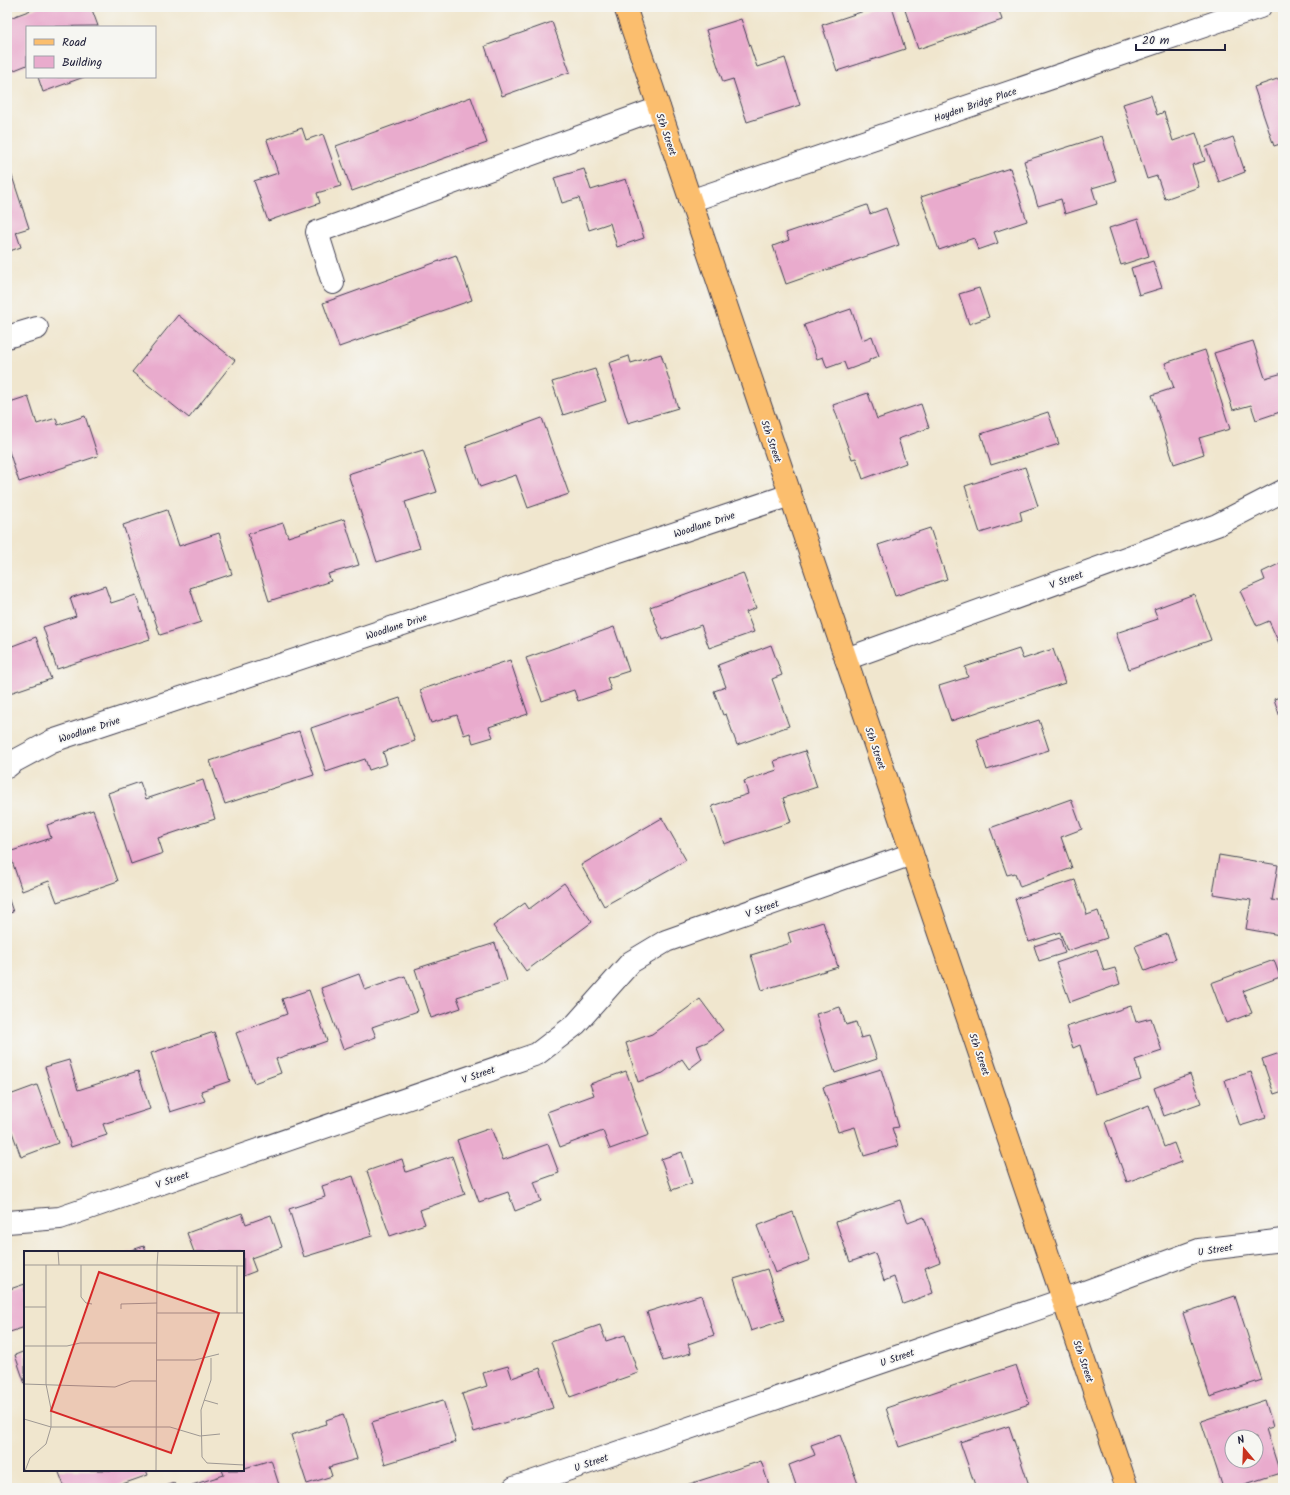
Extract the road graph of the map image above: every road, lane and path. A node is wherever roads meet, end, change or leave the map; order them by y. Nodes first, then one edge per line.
1 (625, 7) edge
2 (1260, 7) edge
3 (658, 108) junction
4 (690, 201) junction
5 (333, 283) dead end
6 (37, 328) dead end
7 (7, 337) edge
8 (1283, 491) edge
9 (790, 495) junction
10 (846, 658) junction
11 (7, 767) edge
12 (912, 854) junction
13 (7, 1222) edge
14 (1283, 1240) edge
15 (1063, 1300) junction
16 (514, 1488) edge
17 (1127, 1488) edge

1 - 3 main road, 5th Street
2 - 4 street, Hayden Bridge Place
3 - 4 main road, 5th Street
3 - 5 street
4 - 9 main road, 5th Street
6 - 7 street
8 - 10 street, V Street
9 - 10 main road, 5th Street
9 - 11 street, Woodlane Drive
10 - 12 main road, 5th Street
12 - 13 street, V Street
12 - 15 main road, 5th Street
14 - 15 street, U Street
15 - 16 street, U Street
15 - 17 main road, 5th Street

